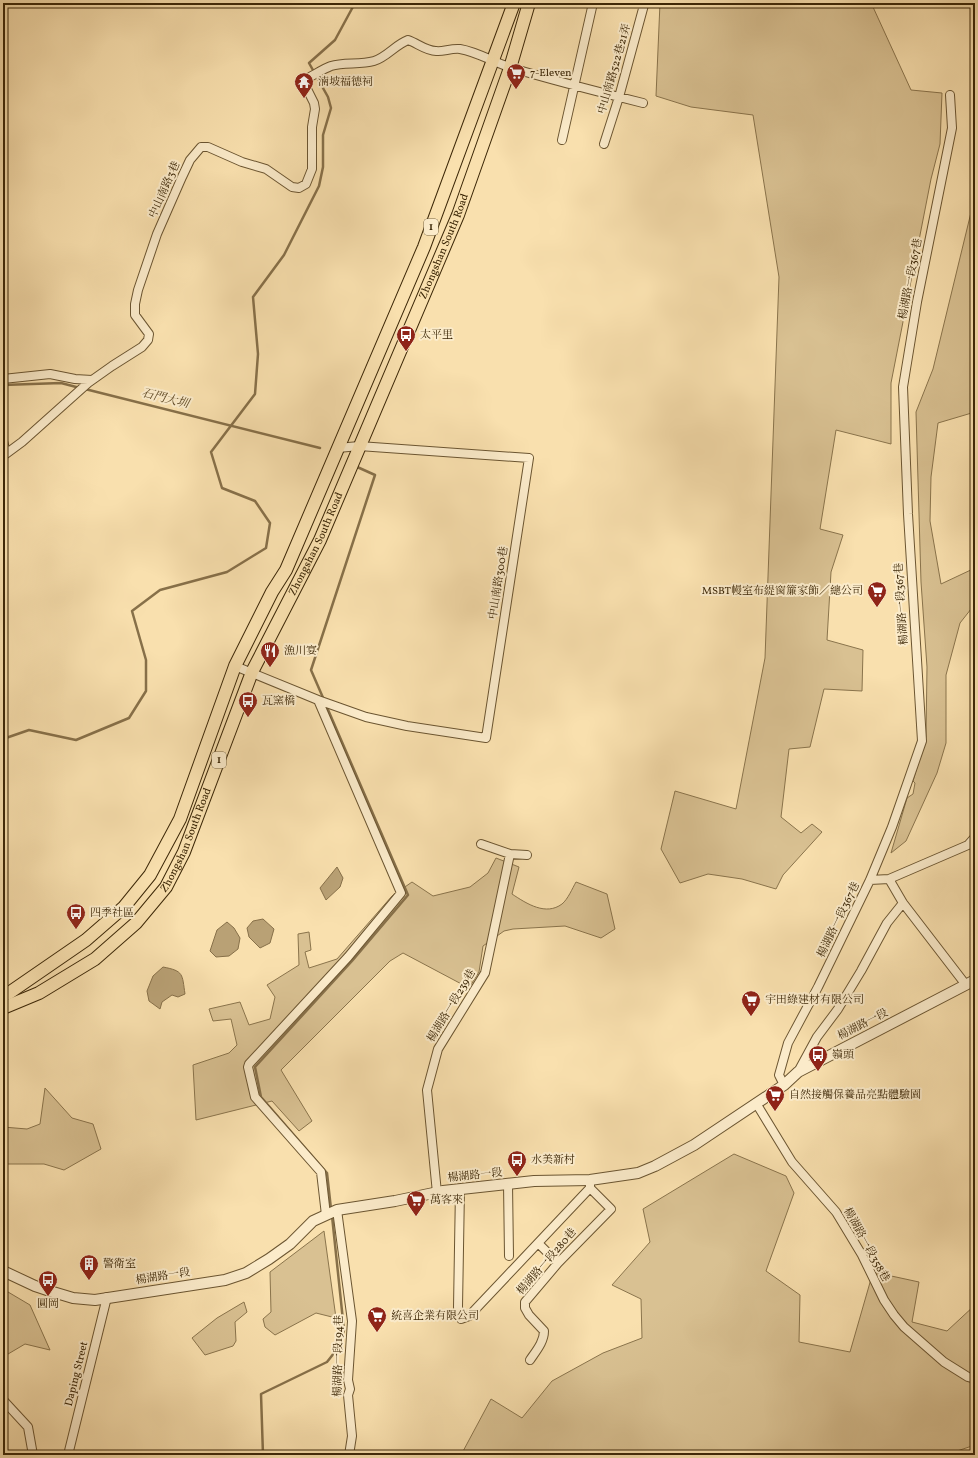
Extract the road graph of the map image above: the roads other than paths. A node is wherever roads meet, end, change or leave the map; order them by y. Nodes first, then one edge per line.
1 (514, 3) edge
2 (529, 3) edge
3 (593, 3) edge
4 (642, 4) edge
5 (492, 60) junction
6 (510, 68) junction
7 (574, 85) junction
8 (950, 95) dead end
9 (619, 97) junction
10 (643, 103) dead end
11 (562, 140) dead end
12 (604, 144) dead end
13 (3, 379) edge
14 (90, 382) junction
15 (3, 441) edge
16 (360, 446) junction
17 (338, 448) junction
18 (4, 454) edge
19 (236, 666) junction
20 (252, 672) junction
21 (322, 701) junction
22 (975, 837) edge
23 (481, 844) dead end
24 (510, 854) junction
25 (527, 855) dead end
26 (889, 879) junction
27 (870, 880) junction
28 (903, 903) junction
29 (975, 980) edge
30 (966, 985) junction
31 (6, 994) edge
32 (3, 1008) edge
33 (798, 1072) junction
34 (784, 1085) junction
35 (756, 1103) junction
36 (508, 1184) junction
37 (590, 1184) junction
38 (460, 1189) junction
39 (437, 1193) junction
40 (331, 1212) junction
41 (538, 1243) junction
42 (509, 1256) dead end
43 (558, 1263) junction
44 (3, 1271) edge
45 (107, 1297) junction
46 (530, 1360) dead end
47 (975, 1379) edge
48 (3, 1400) edge
49 (33, 1455) edge
50 (68, 1455) edge
51 (350, 1455) edge

1 - 5 main road, Zhongshan South Road / 1
2 - 6 main road, Zhongshan South Road / 1
3 - 7 street
4 - 9 street, 中山南路522巷21弄
5 - 6 street
5 - 14 street, 中山南路3巷
5 - 17 main road, Zhongshan South Road / 1
6 - 7 street
6 - 16 main road, Zhongshan South Road / 1
7 - 9 street
7 - 11 street
8 - 27 street, 楊湖路一段367巷
9 - 10 street
9 - 12 street, 中山南路522巷21弄
13 - 14 street
14 - 18 street
15 - 18 street
16 - 17 street, 中山南路300巷
16 - 20 main road, Zhongshan South Road / 1
16 - 21 street, 中山南路300巷
17 - 19 main road, Zhongshan South Road / 1
19 - 20 street
19 - 31 main road, Zhongshan South Road / 1
20 - 21 street
20 - 32 main road, Zhongshan South Road / 1
21 - 40 street, 楊湖路一段194巷
22 - 26 street
23 - 24 street
24 - 25 street
24 - 39 street, 楊湖路一段239巷
26 - 27 street
26 - 28 street
27 - 34 street, 楊湖路一段367巷
28 - 30 street
28 - 33 street
29 - 30 street, 楊湖路一段
30 - 33 street, 楊湖路一段
31 - 32 street
33 - 34 street, 楊湖路一段
34 - 35 street, 楊湖路一段
35 - 37 street, 楊湖路一段
35 - 47 street, 楊湖路一段358巷
36 - 37 street, 楊湖路一段
36 - 38 street, 楊湖路一段
36 - 42 street
37 - 41 street, 楊湖路一段280巷
37 - 43 street, 楊湖路一段280巷
38 - 39 street, 楊湖路一段
38 - 41 street, 楊湖路一段280巷
39 - 40 street, 楊湖路一段
40 - 45 street, 楊湖路一段
40 - 51 street, 楊湖路一段194巷
41 - 43 street
43 - 46 street, 楊湖路一段280巷
44 - 45 street, 楊湖路一段
45 - 50 street, Daping Street
48 - 49 street

